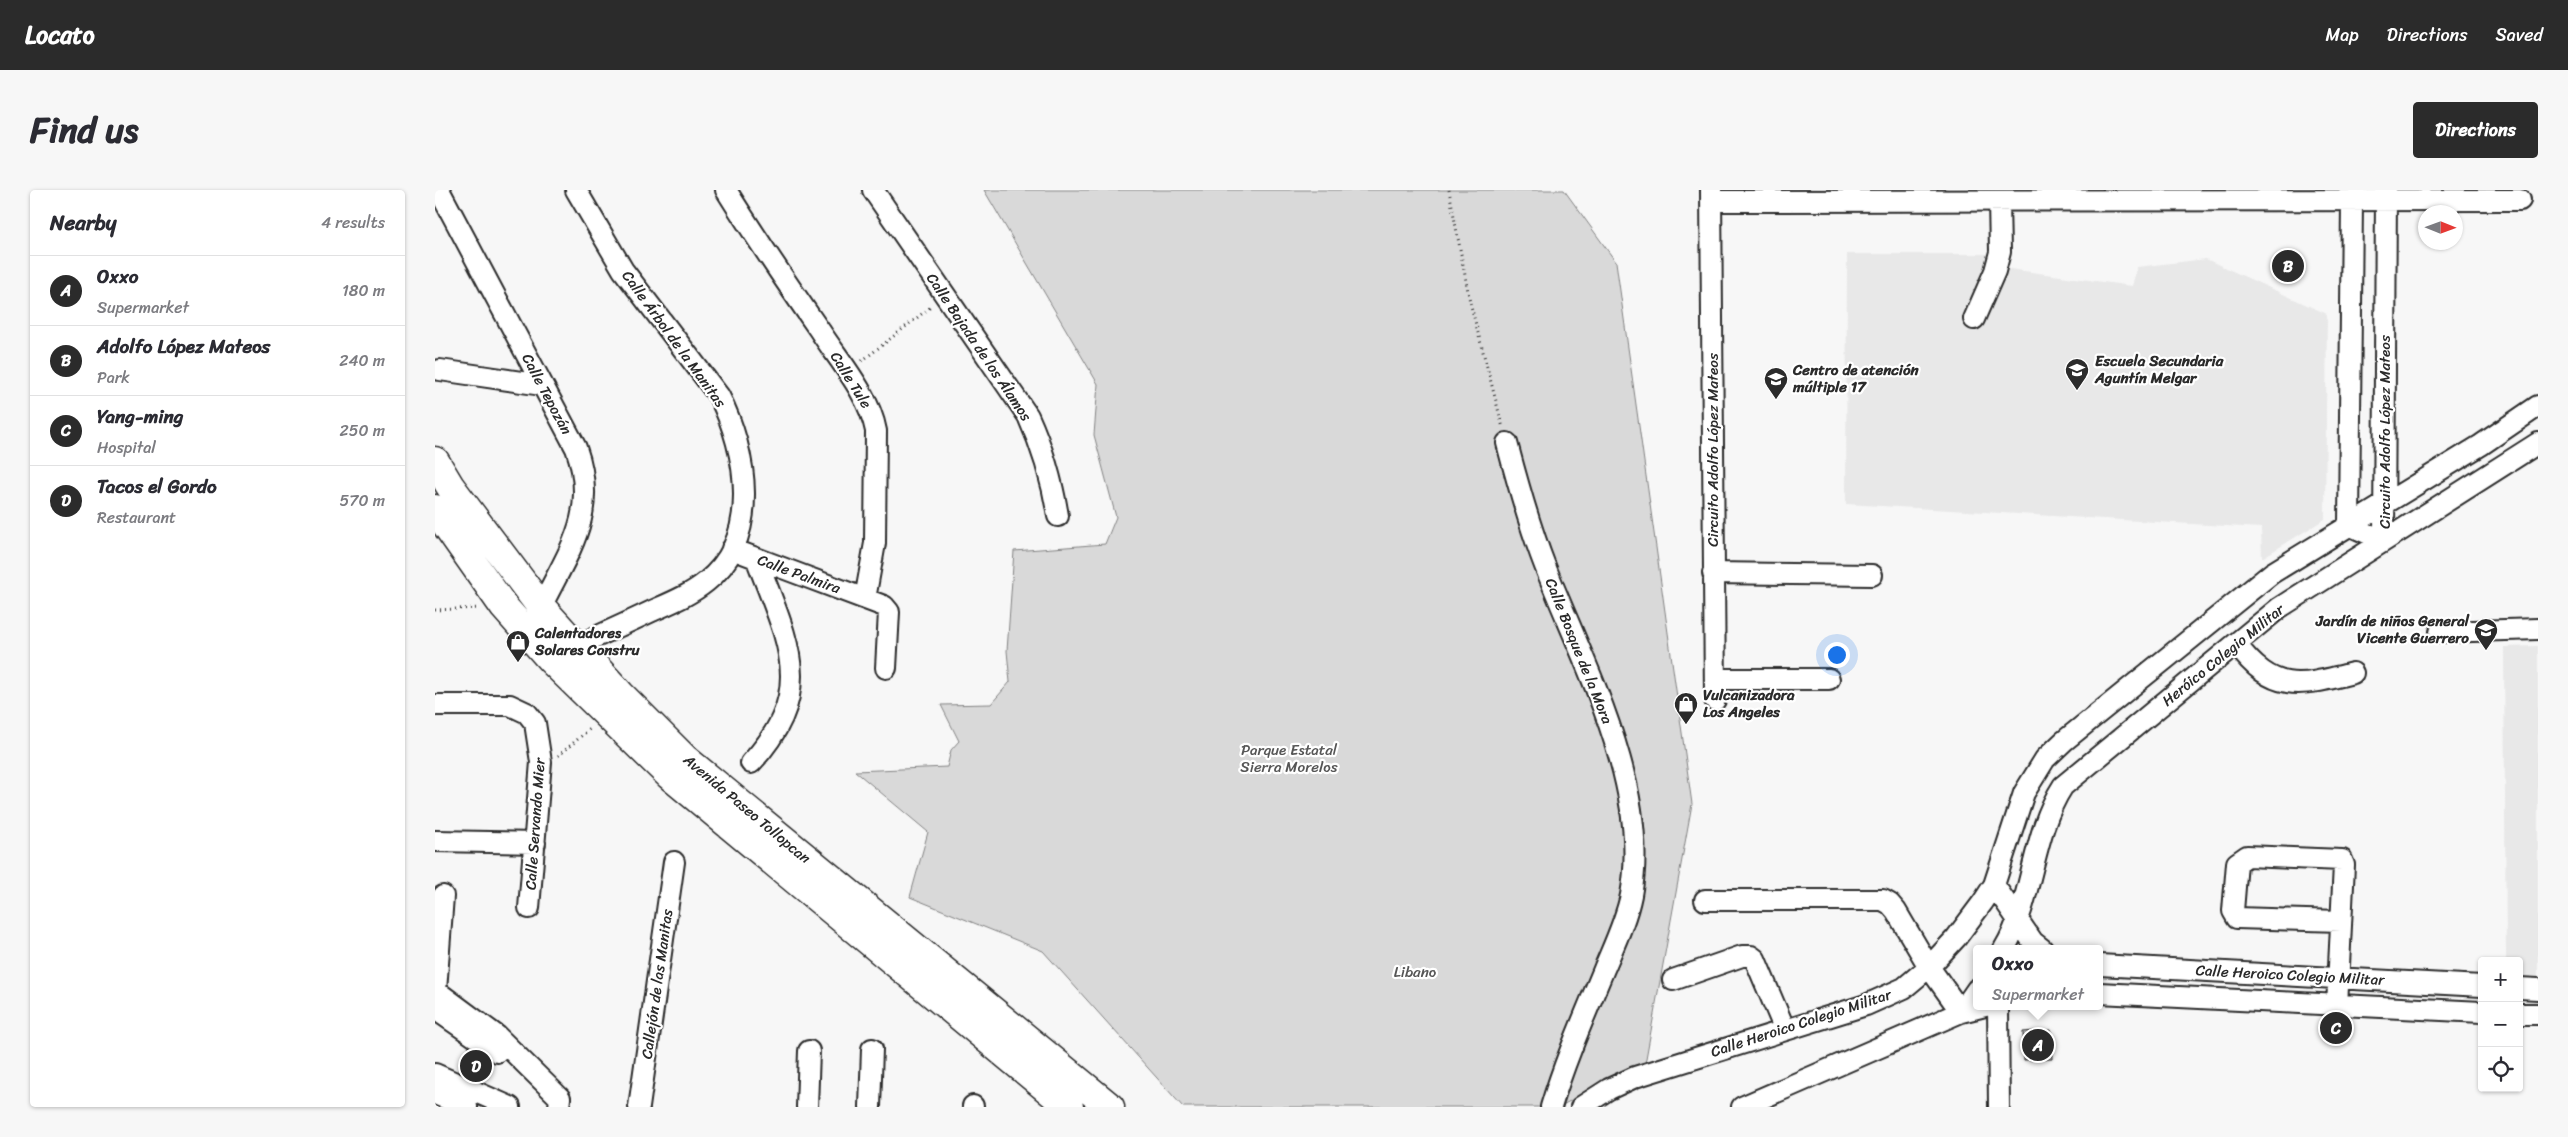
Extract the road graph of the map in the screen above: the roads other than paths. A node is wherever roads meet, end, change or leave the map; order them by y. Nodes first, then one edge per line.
1 (439, 190) edge
2 (576, 190) edge
3 (726, 190) edge
4 (873, 190) edge
5 (1711, 195) edge
6 (2237, 195) edge
7 (2386, 196) edge
8 (2520, 200) dead end
9 (1999, 201) junction
10 (2352, 201) junction
11 (1974, 319) dead end
12 (440, 370) dead end
13 (542, 385) junction
14 (2538, 406) edge
15 (1507, 443) road end
16 (2538, 443) edge
17 (435, 461) edge
18 (2384, 504) junction
19 (435, 509) edge
20 (1058, 516) dead end
21 (2349, 525) junction
22 (2384, 541) junction
23 (732, 549) junction
24 (757, 560) junction
25 (1713, 573) junction
26 (1872, 575) dead end
27 (865, 599) junction
28 (541, 607) junction
29 (2538, 629) edge
30 (2440, 632) dead end
31 (2236, 644) junction
32 (576, 646) junction
33 (886, 668) dead end
34 (2353, 673) dead end
35 (1715, 679) junction
36 (1829, 679) dead end
37 (1715, 700) dead end
38 (435, 705) edge
39 (751, 763) dead end
40 (435, 841) edge
41 (535, 843) junction
42 (674, 862) dead end
43 (1994, 885) junction
44 (443, 896) dead end
45 (1705, 900) dead end
46 (529, 908) dead end
47 (2341, 921) junction
48 (2018, 922) junction
49 (2006, 945) edge
50 (2037, 945) edge
51 (2103, 965) edge
52 (1929, 967) junction
53 (2183, 970) junction
54 (2338, 978) junction
55 (1673, 980) dead end
56 (2478, 986) edge
57 (2523, 988) edge
58 (2538, 989) edge
59 (2103, 993) edge
60 (1973, 994) edge
61 (2183, 998) junction
62 (436, 999) edge
63 (2337, 1006) junction
64 (1973, 1009) edge
65 (1998, 1010) edge
66 (1961, 1012) junction
67 (2478, 1012) edge
68 (2523, 1014) edge
69 (2538, 1014) edge
70 (1785, 1030) junction
71 (872, 1049) dead end
72 (809, 1051) dead end
73 (435, 1074) edge
74 (435, 1094) edge
75 (1053, 1102) edge
76 (1750, 1106) edge
77 (467, 1107) edge
78 (510, 1107) edge
79 (558, 1107) edge
80 (639, 1107) edge
81 (807, 1107) edge
82 (870, 1107) edge
83 (1110, 1107) edge
84 (1551, 1107) edge
85 (1581, 1107) edge
86 (1999, 1107) edge

1 - 13 street, Calle Tepozán
2 - 23 street, Calle Árbol de la Manitas
3 - 27 street, Calle Tule
4 - 20 street, Calle Bajada de los Álamos
5 - 9 street, Circuito Adolfo López Mateos
5 - 25 street, Circuito Adolfo López Mateos
6 - 9 street, Circuito Adolfo López Mateos
6 - 10 street, Circuito Adolfo López Mateos
7 - 8 street
7 - 10 street, Circuito Adolfo López Mateos
7 - 18 street, Circuito Adolfo López Mateos
9 - 11 street
10 - 21 street
12 - 13 street
13 - 28 street, Calle Tepozán
14 - 18 street
15 - 84 street, Calle Bosque de la Mora
16 - 22 street, Heróico Colegio Militar
17 - 28 highway, Avenida Paseo Tollopcan
18 - 21 street
18 - 22 street, Circuito Adolfo López Mateos
19 - 75 highway, Avenida Paseo Tollopcan
21 - 22 street, Circuito Adolfo López Mateos
21 - 43 street
22 - 31 street, Heróico Colegio Militar
23 - 24 street, Calle Palmira
23 - 32 street, Calle Árbol de la Manitas
24 - 27 street, Calle Palmira
24 - 39 street
25 - 26 street
25 - 35 street, Circuito Adolfo López Mateos
27 - 33 street, Calle Palmira
28 - 32 highway, Avenida Paseo Tollopcan
29 - 30 street
31 - 34 street
31 - 48 street, Heróico Colegio Militar
32 - 83 highway, Avenida Paseo Tollopcan
35 - 36 street
35 - 37 street, Circuito Adolfo López Mateos
38 - 41 street, Calle Servando Mier
40 - 41 street
41 - 46 street, Calle Servando Mier
42 - 80 street, Callejón de las Manitas
43 - 48 street
43 - 52 street, Calle Heroico Colegio Militar
44 - 62 street
45 - 52 street
47 - 47 street
47 - 54 street
48 - 49 street, Heróico Colegio Militar
48 - 50 street
51 - 53 street, Calle Heroico Colegio Militar
52 - 66 street
52 - 70 street, Calle Heroico Colegio Militar
53 - 54 street, Calle Heroico Colegio Militar
53 - 61 street
54 - 56 street, Calle Heroico Colegio Militar
54 - 63 street
55 - 70 street
57 - 58 street
59 - 61 street, Calle Heroico Colegio Militar
60 - 66 street
61 - 63 street, Calle Heroico Colegio Militar
62 - 79 street
63 - 67 street, Calle Heroico Colegio Militar
64 - 66 street
65 - 86 street
66 - 76 street
68 - 69 street
70 - 85 street, Calle Heroico Colegio Militar
71 - 82 street
72 - 81 street
73 - 78 street
74 - 77 street

